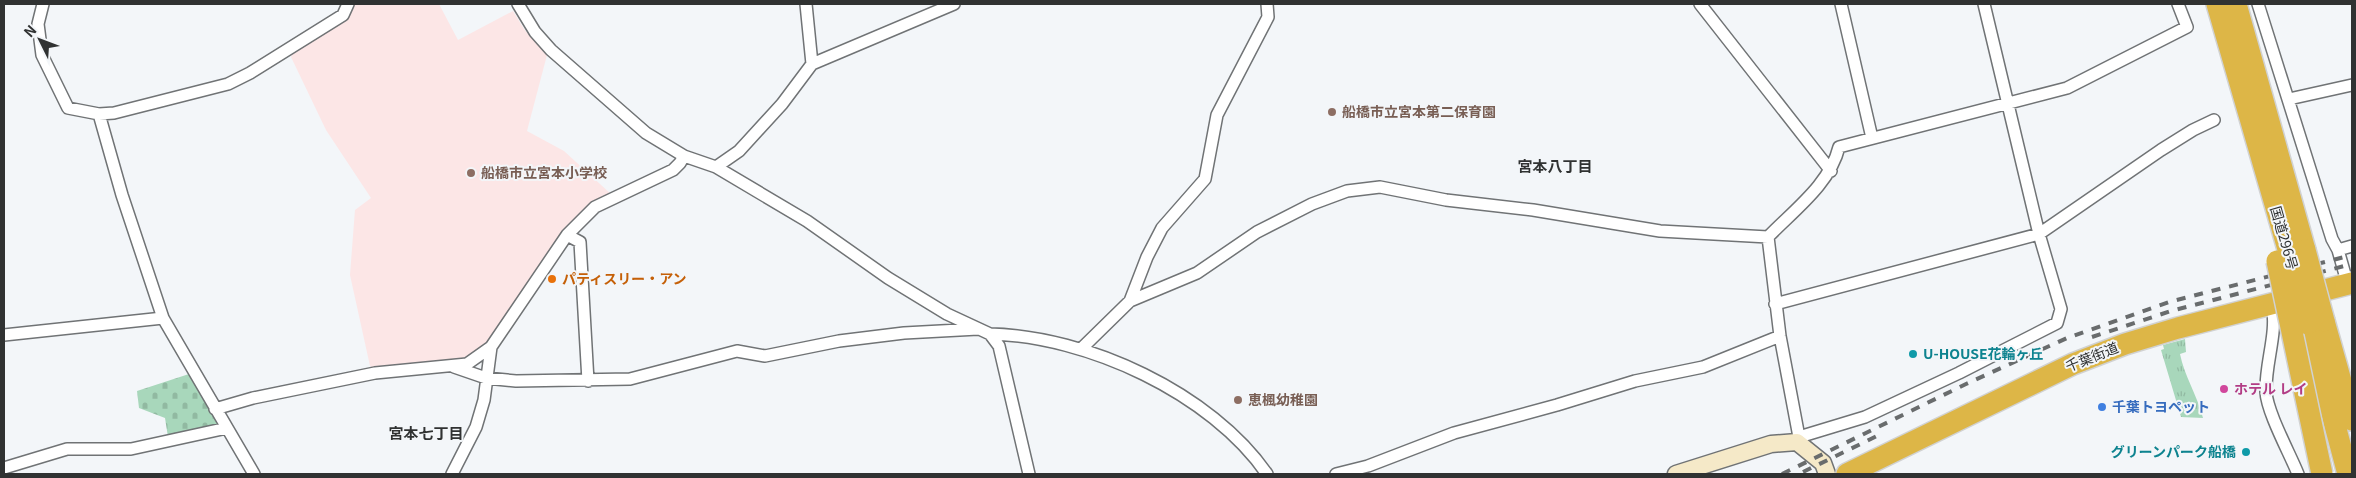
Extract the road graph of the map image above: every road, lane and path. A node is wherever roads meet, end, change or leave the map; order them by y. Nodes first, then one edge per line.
1 (43, 4) edge
2 (348, 4) edge
3 (518, 4) edge
4 (806, 4) edge
5 (954, 4) edge
6 (1267, 4) edge
7 (1700, 4) edge
8 (1841, 4) edge
9 (1984, 4) edge
10 (2178, 4) edge
11 (2217, 4) edge
12 (2236, 4) edge
13 (2258, 4) edge
14 (812, 64) junction
15 (2352, 85) edge
16 (2289, 99) junction
17 (2009, 104) junction
18 (99, 114) junction
19 (2214, 120) dead end
20 (1872, 138) junction
21 (684, 156) junction
22 (716, 167) junction
23 (1831, 171) junction
24 (2039, 234) junction
25 (568, 235) junction
26 (1768, 237) junction
27 (2352, 246) edge
28 (2338, 250) junction
29 (2291, 256) junction
30 (2350, 284) edge
31 (1130, 301) junction
32 (1775, 304) junction
33 (2272, 304) junction
34 (163, 318) junction
35 (2316, 323) junction
36 (979, 328) junction
37 (990, 334) junction
38 (4, 335) edge
39 (1780, 336) junction
40 (491, 347) junction
41 (1080, 349) junction
42 (453, 367) junction
43 (486, 378) junction
44 (588, 381) junction
45 (216, 409) junction
46 (2352, 420) edge
47 (227, 428) junction
48 (1798, 440) junction
49 (4, 468) edge
50 (254, 474) edge
51 (452, 474) edge
52 (1029, 474) edge
53 (1267, 474) edge
54 (1336, 474) edge
55 (1676, 474) edge
56 (1828, 474) edge
57 (1847, 474) edge
58 (2298, 474) edge
59 (2322, 474) edge
60 (2348, 474) edge

1 - 18 street
2 - 18 street
3 - 21 street
4 - 14 street
5 - 14 street
6 - 31 street
7 - 23 street
8 - 20 street
9 - 17 street
10 - 17 street
11 - 29 highway, 国道296号
12 - 29 highway, 国道296号
13 - 16 street
14 - 22 street
15 - 16 street
16 - 28 street
17 - 20 street
17 - 24 street
18 - 34 street
19 - 24 street
20 - 23 street
21 - 22 street
21 - 25 street
22 - 36 street
23 - 26 street
24 - 32 street
24 - 48 street
25 - 40 street
25 - 44 street
26 - 31 street
26 - 32 street
27 - 28 street
28 - 30 street
29 - 35 highway, 国道296号, bridge
29 - 59 highway, bridge
30 - 33 highway, 千葉街道
31 - 41 street
32 - 39 street
33 - 57 highway, 千葉街道
33 - 58 street
34 - 38 street
34 - 45 street
35 - 46 highway, 国道296号
35 - 60 highway, 国道296号
36 - 37 street
36 - 44 street
37 - 41 street
37 - 52 street
39 - 48 street
39 - 54 street
40 - 42 street
40 - 43 street
41 - 53 street
42 - 43 street
42 - 45 street
43 - 44 street
43 - 51 street
45 - 47 street
47 - 49 street
47 - 50 street
48 - 55 street
48 - 56 street

